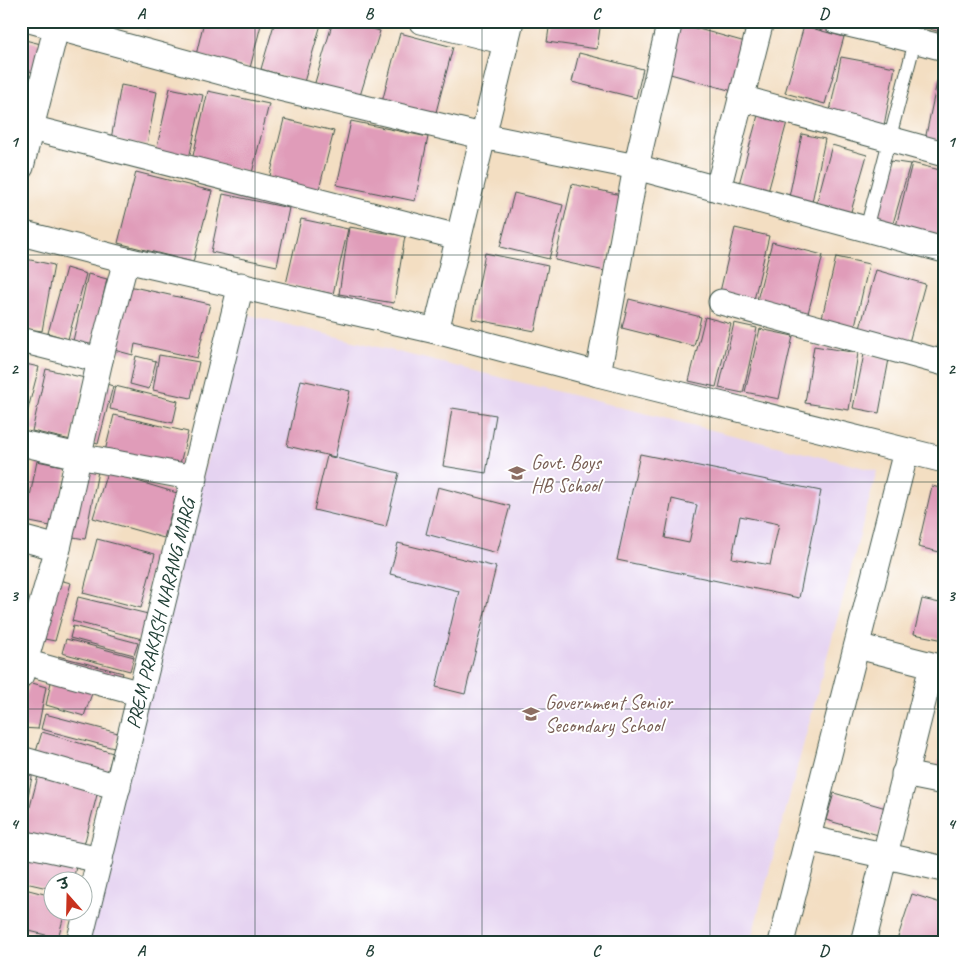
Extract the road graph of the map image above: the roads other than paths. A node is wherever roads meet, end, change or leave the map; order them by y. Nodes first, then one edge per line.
1 (421, 21) edge
2 (670, 21) edge
3 (761, 21) edge
4 (836, 21) edge
5 (49, 24) edge
6 (870, 25) edge
7 (508, 32) edge
8 (915, 41) junction
9 (944, 48) edge
10 (741, 98) junction
11 (31, 128) junction
12 (482, 136) junction
13 (888, 140) junction
14 (944, 154) edge
15 (21, 167) edge
16 (636, 167) junction
17 (718, 190) junction
18 (866, 229) junction
19 (21, 233) edge
20 (458, 237) junction
21 (944, 250) edge
22 (126, 260) junction
23 (241, 286) junction
24 (721, 302) dead end
25 (436, 332) junction
26 (21, 340) edge
27 (100, 360) junction
28 (944, 363) edge
29 (598, 374) junction
30 (21, 443) edge
31 (906, 451) junction
32 (78, 456) junction
33 (944, 460) edge
34 (194, 478) junction
35 (21, 538) edge
36 (58, 548) junction
37 (857, 646) junction
38 (24, 657) edge
39 (938, 667) edge
40 (141, 694) junction
41 (21, 759) edge
42 (904, 774) junction
43 (944, 782) edge
44 (118, 787) junction
45 (807, 838) junction
46 (21, 843) edge
47 (884, 855) junction
48 (100, 860) junction
49 (944, 869) edge
50 (79, 943) edge
51 (781, 943) edge
52 (863, 943) edge

1 - 7 street
2 - 16 street
3 - 10 street
4 - 6 street
5 - 11 street
5 - 12 street
6 - 8 street
7 - 12 street
8 - 9 street
8 - 13 lane
10 - 13 street
10 - 17 street
11 - 15 street
11 - 20 street
12 - 16 street
12 - 20 street
13 - 14 street
13 - 18 lane
16 - 17 street
16 - 29 street
17 - 18 street
18 - 21 street
19 - 22 street
20 - 25 street
22 - 23 street
22 - 27 street
23 - 25 street
23 - 34 street, PREM PRAKASH NARANG MARG
24 - 28 street
25 - 29 street
26 - 27 street
27 - 32 street
29 - 31 street
30 - 32 street
31 - 33 street
31 - 37 street
32 - 34 street
32 - 36 street
34 - 40 street, PREM PRAKASH NARANG MARG
35 - 36 street
36 - 38 street
37 - 39 street
37 - 45 street
38 - 40 street
39 - 42 street
40 - 44 street, PREM PRAKASH NARANG MARG
41 - 44 street
42 - 43 street
42 - 47 street
44 - 48 street, PREM PRAKASH NARANG MARG
45 - 47 street
45 - 51 street
46 - 48 street
47 - 49 street
47 - 52 street
48 - 50 street, PREM PRAKASH NARANG MARG

